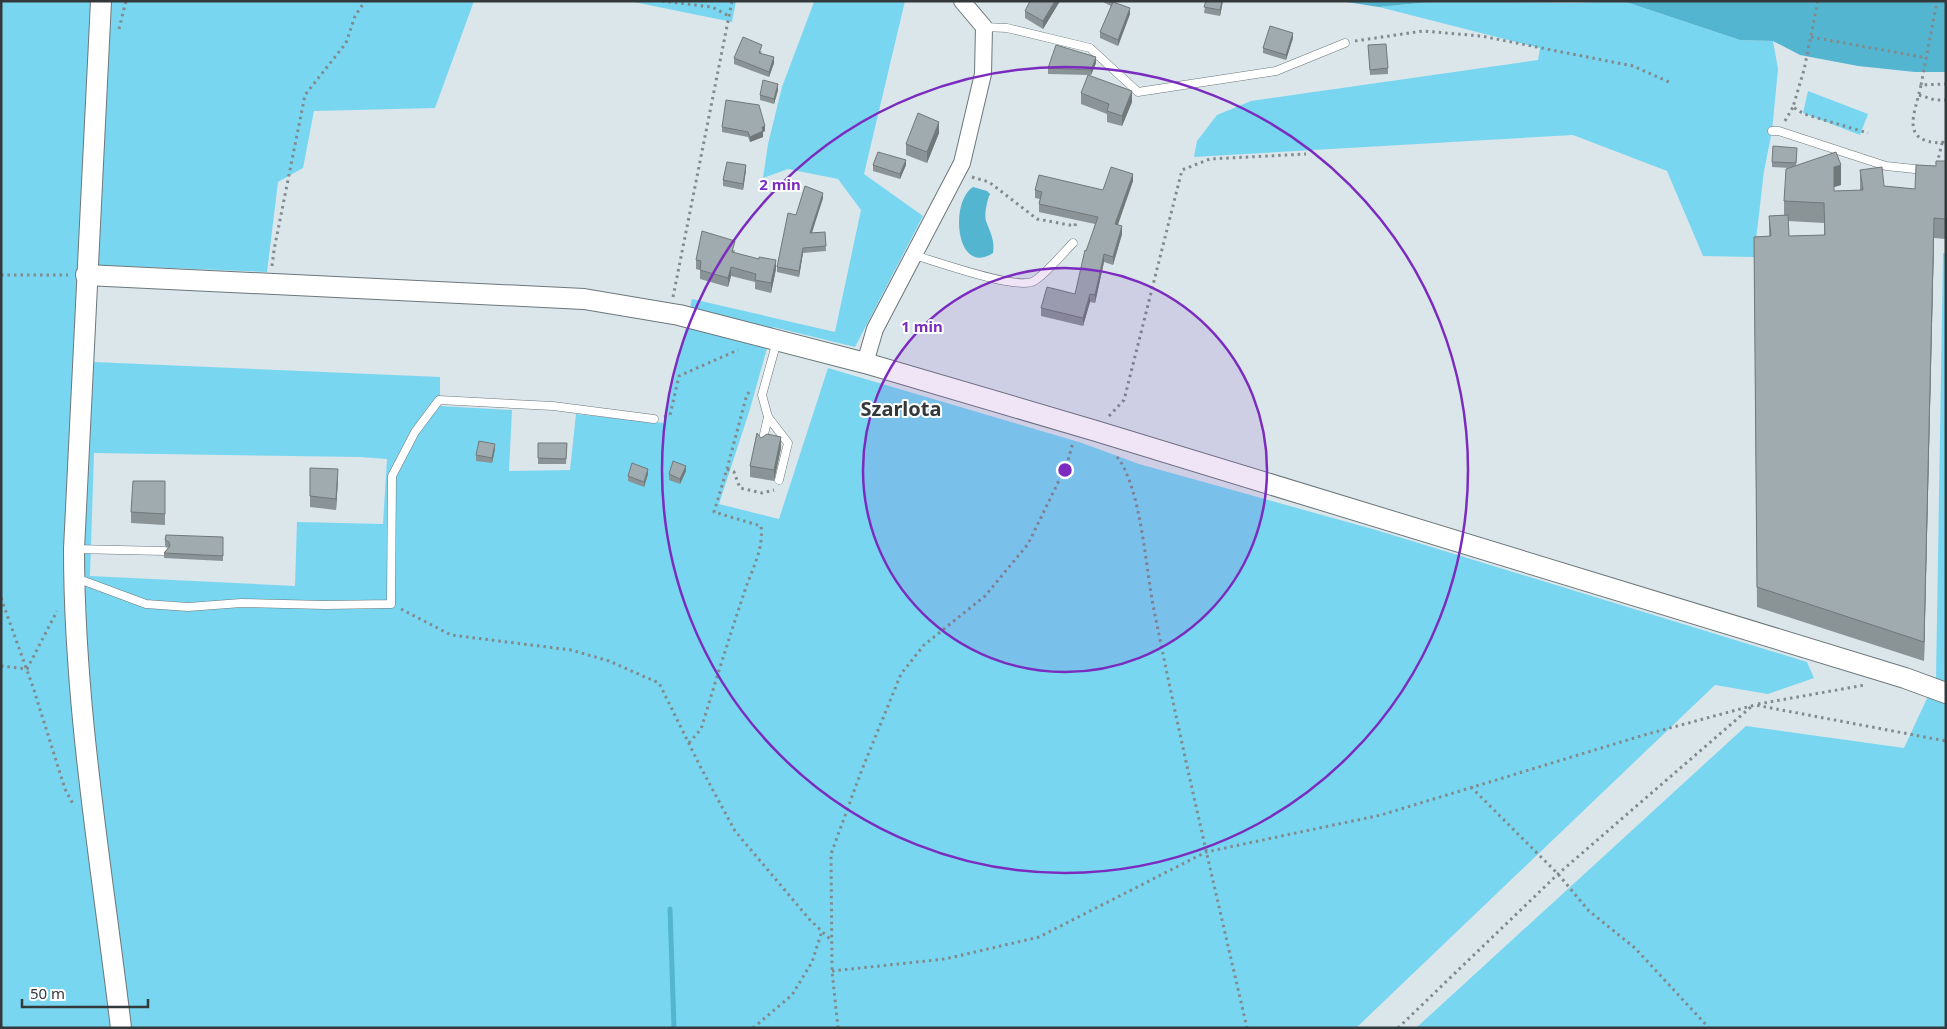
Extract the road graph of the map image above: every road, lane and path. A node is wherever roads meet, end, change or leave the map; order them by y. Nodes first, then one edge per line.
1 (101, 1) edge
2 (365, 1) edge
3 (662, 1) edge
4 (732, 1) edge
5 (1818, 1) edge
6 (1937, 1) edge
7 (968, 4) edge
8 (729, 16) junction
9 (984, 27) junction
10 (1811, 37) junction
11 (1344, 43) joint
12 (1927, 58) junction
13 (1669, 82) dead end
14 (1946, 84) edge
15 (1921, 85) junction
16 (1919, 95) junction
17 (1946, 100) edge
18 (1794, 106) junction
19 (1783, 125) dead end
20 (1772, 131) dead end
21 (1868, 133) dead end
22 (1946, 139) edge
23 (1942, 143) junction
24 (1306, 154) dead end
25 (1935, 172) joint
26 (957, 173) junction
27 (1076, 220) edge
28 (1074, 243) dead end
29 (914, 255) junction
30 (1, 275) edge
31 (86, 275) junction
32 (270, 284) junction
33 (676, 285) dead end
34 (777, 340) junction
35 (740, 349) dead end
36 (865, 363) junction
37 (764, 382) junction
38 (768, 417) junction
39 (654, 419) joint
40 (1086, 429) junction
41 (762, 444) edge
42 (727, 469) junction
43 (779, 480) joint
44 (74, 548) junction
45 (164, 551) edge
46 (74, 577) junction
47 (1, 598) edge
48 (391, 604) junction
49 (60, 605) dead end
50 (1, 666) edge
51 (27, 669) junction
52 (1868, 685) dead end
53 (1946, 693) edge
54 (1755, 705) junction
55 (1946, 741) edge
56 (689, 743) junction
57 (1471, 787) junction
58 (77, 811) dead end
59 (1206, 852) junction
60 (1558, 874) junction
61 (822, 931) junction
62 (832, 941) junction
63 (832, 971) junction
64 (121, 1028) edge
65 (754, 1028) edge
66 (838, 1028) edge
67 (1247, 1028) edge
68 (1398, 1028) edge
69 (1709, 1028) edge

1 - 31 street
2 - 32 path
3 - 8 path
4 - 8 path
5 - 10 path
6 - 12 path
7 - 9 street
8 - 33 path
9 - 11 lane
9 - 26 street
10 - 12 path
10 - 18 path
11 - 13 path
12 - 15 path
14 - 15 path
15 - 16 path
16 - 17 path
16 - 23 path
18 - 19 path
18 - 21 path
20 - 25 lane
22 - 23 path
23 - 25 path
24 - 40 path
26 - 27 path
26 - 29 street
28 - 29 lane
29 - 36 street
30 - 31 path
31 - 32 street
31 - 44 street
32 - 34 street
34 - 36 street
34 - 37 lane
35 - 39 path
36 - 40 street
37 - 38 lane
37 - 42 path
38 - 41 lane
38 - 43 lane
39 - 48 lane
40 - 53 street
40 - 59 path
40 - 62 path
42 - 43 path
42 - 56 path
44 - 45 lane
44 - 46 street
46 - 48 lane
46 - 64 street
47 - 51 path
48 - 56 path
49 - 51 path
50 - 51 path
51 - 58 path
52 - 54 path
54 - 55 path
54 - 57 path
54 - 60 path
56 - 61 path
57 - 59 path
57 - 60 path
59 - 63 path
59 - 67 path
60 - 68 path
60 - 69 path
61 - 62 path
61 - 65 path
62 - 63 path
63 - 66 path

